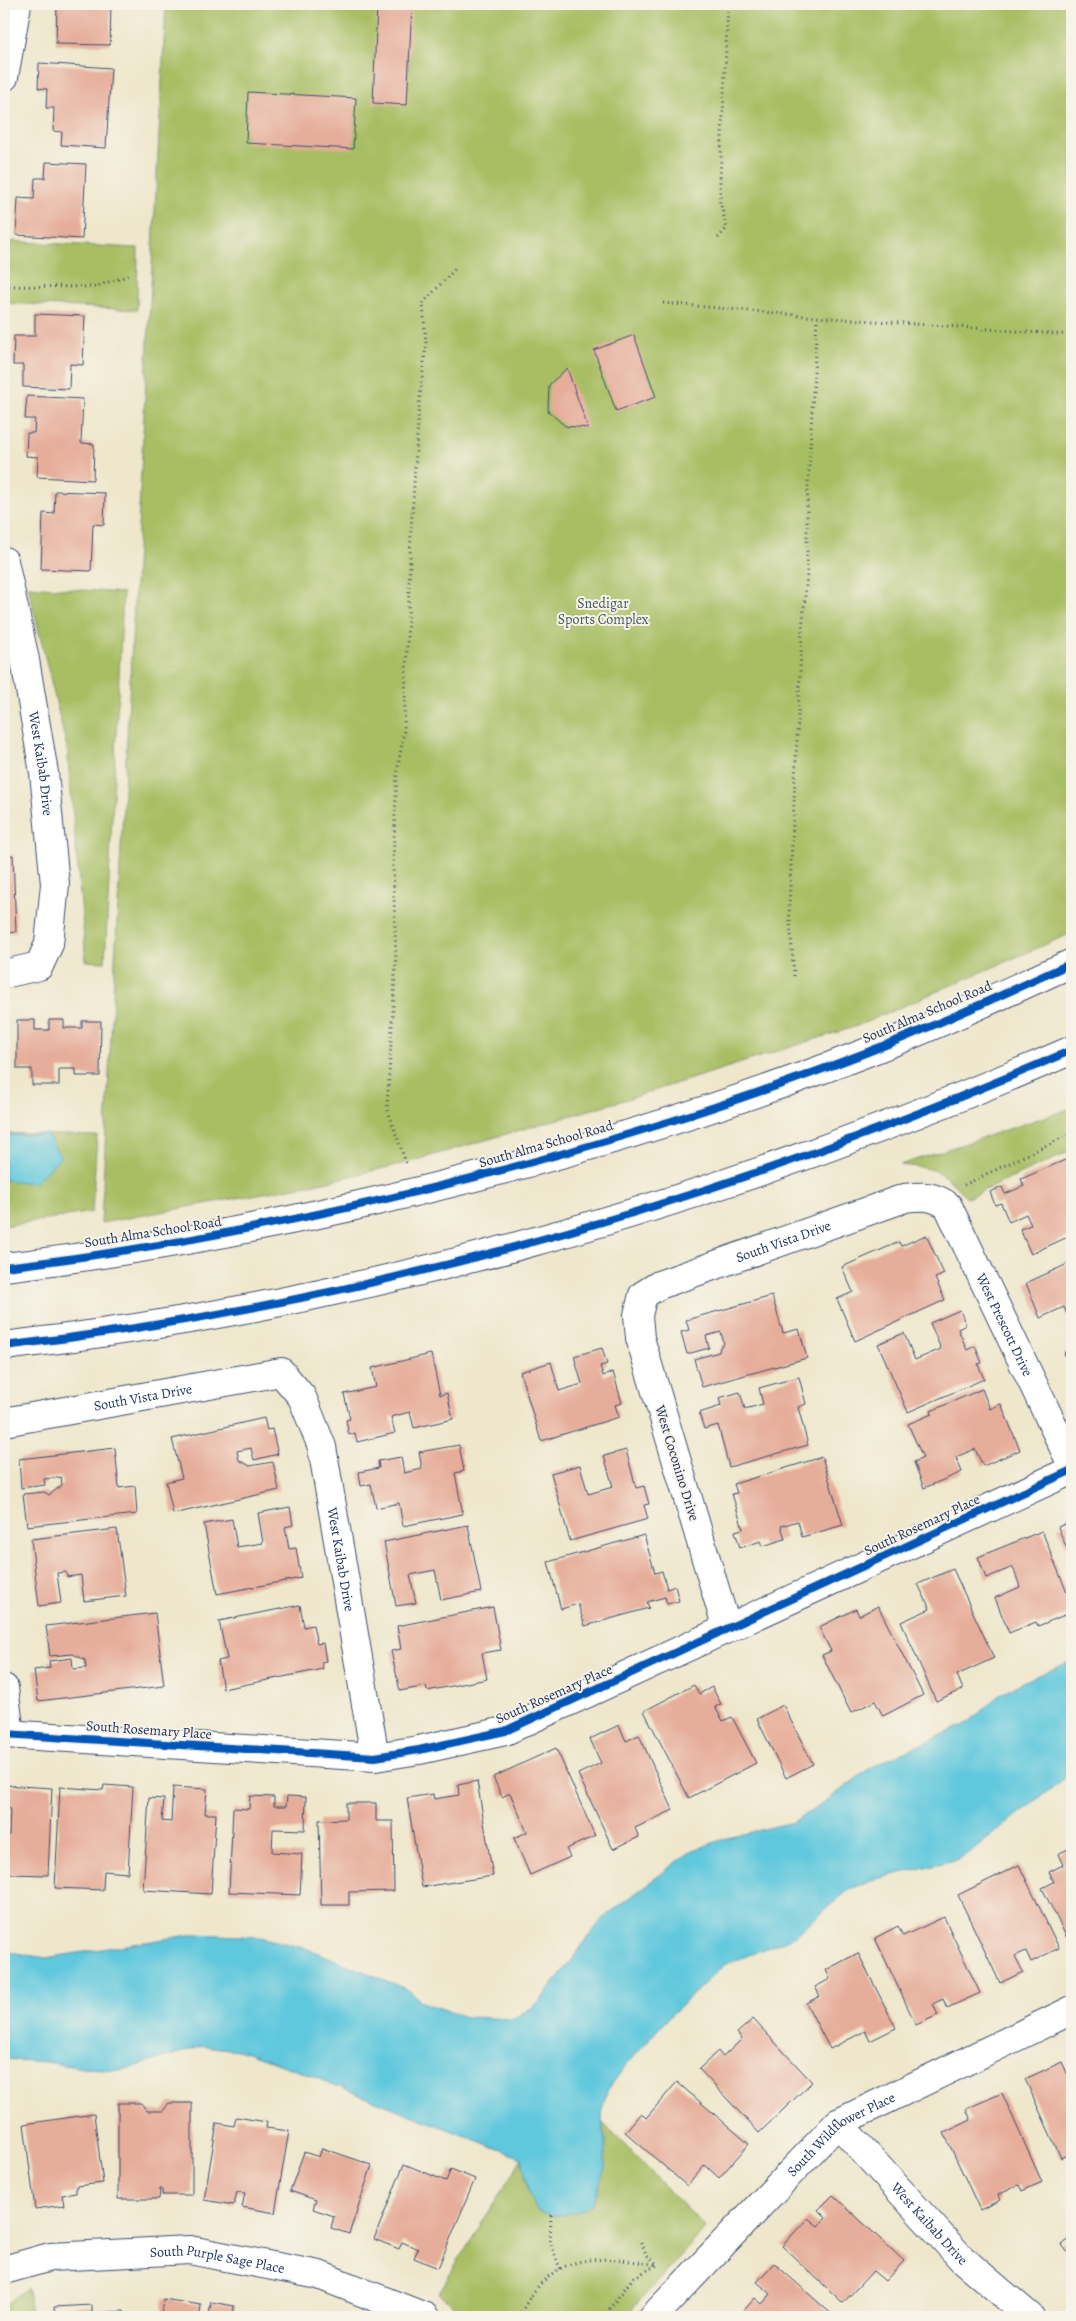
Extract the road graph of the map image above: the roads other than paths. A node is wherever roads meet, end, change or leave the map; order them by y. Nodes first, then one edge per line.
1 (16, 4) edge
2 (4, 77) edge
3 (4, 561) edge
4 (1072, 963) edge
5 (4, 974) edge
6 (1072, 1050) edge
7 (933, 1198) joint
8 (4, 1267) edge
9 (643, 1295) joint
10 (4, 1346) edge
11 (281, 1372) joint
12 (4, 1422) edge
13 (1072, 1465) edge
14 (1072, 1470) edge
15 (727, 1629) junction
16 (4, 1688) edge
17 (7, 1734) edge
18 (375, 1757) junction
19 (1072, 2010) edge
20 (838, 2123) junction
21 (4, 2270) edge
22 (425, 2317) edge
23 (653, 2317) edge
24 (1030, 2317) edge

1 - 2 street
3 - 5 street, West Kaibab Drive
4 - 8 street, South Alma School Road
6 - 10 street
7 - 9 street, South Vista Drive
7 - 13 street, West Prescott Drive
9 - 15 street, West Coconino Drive
11 - 12 street, South Vista Drive
11 - 18 street, West Kaibab Drive
14 - 15 street, South Rosemary Place
15 - 18 street, South Rosemary Place
16 - 17 street
17 - 18 street, South Rosemary Place
19 - 20 street, South Wildflower Place
20 - 23 street, South Wildflower Place
20 - 24 street, West Kaibab Drive
21 - 22 street, South Purple Sage Place

